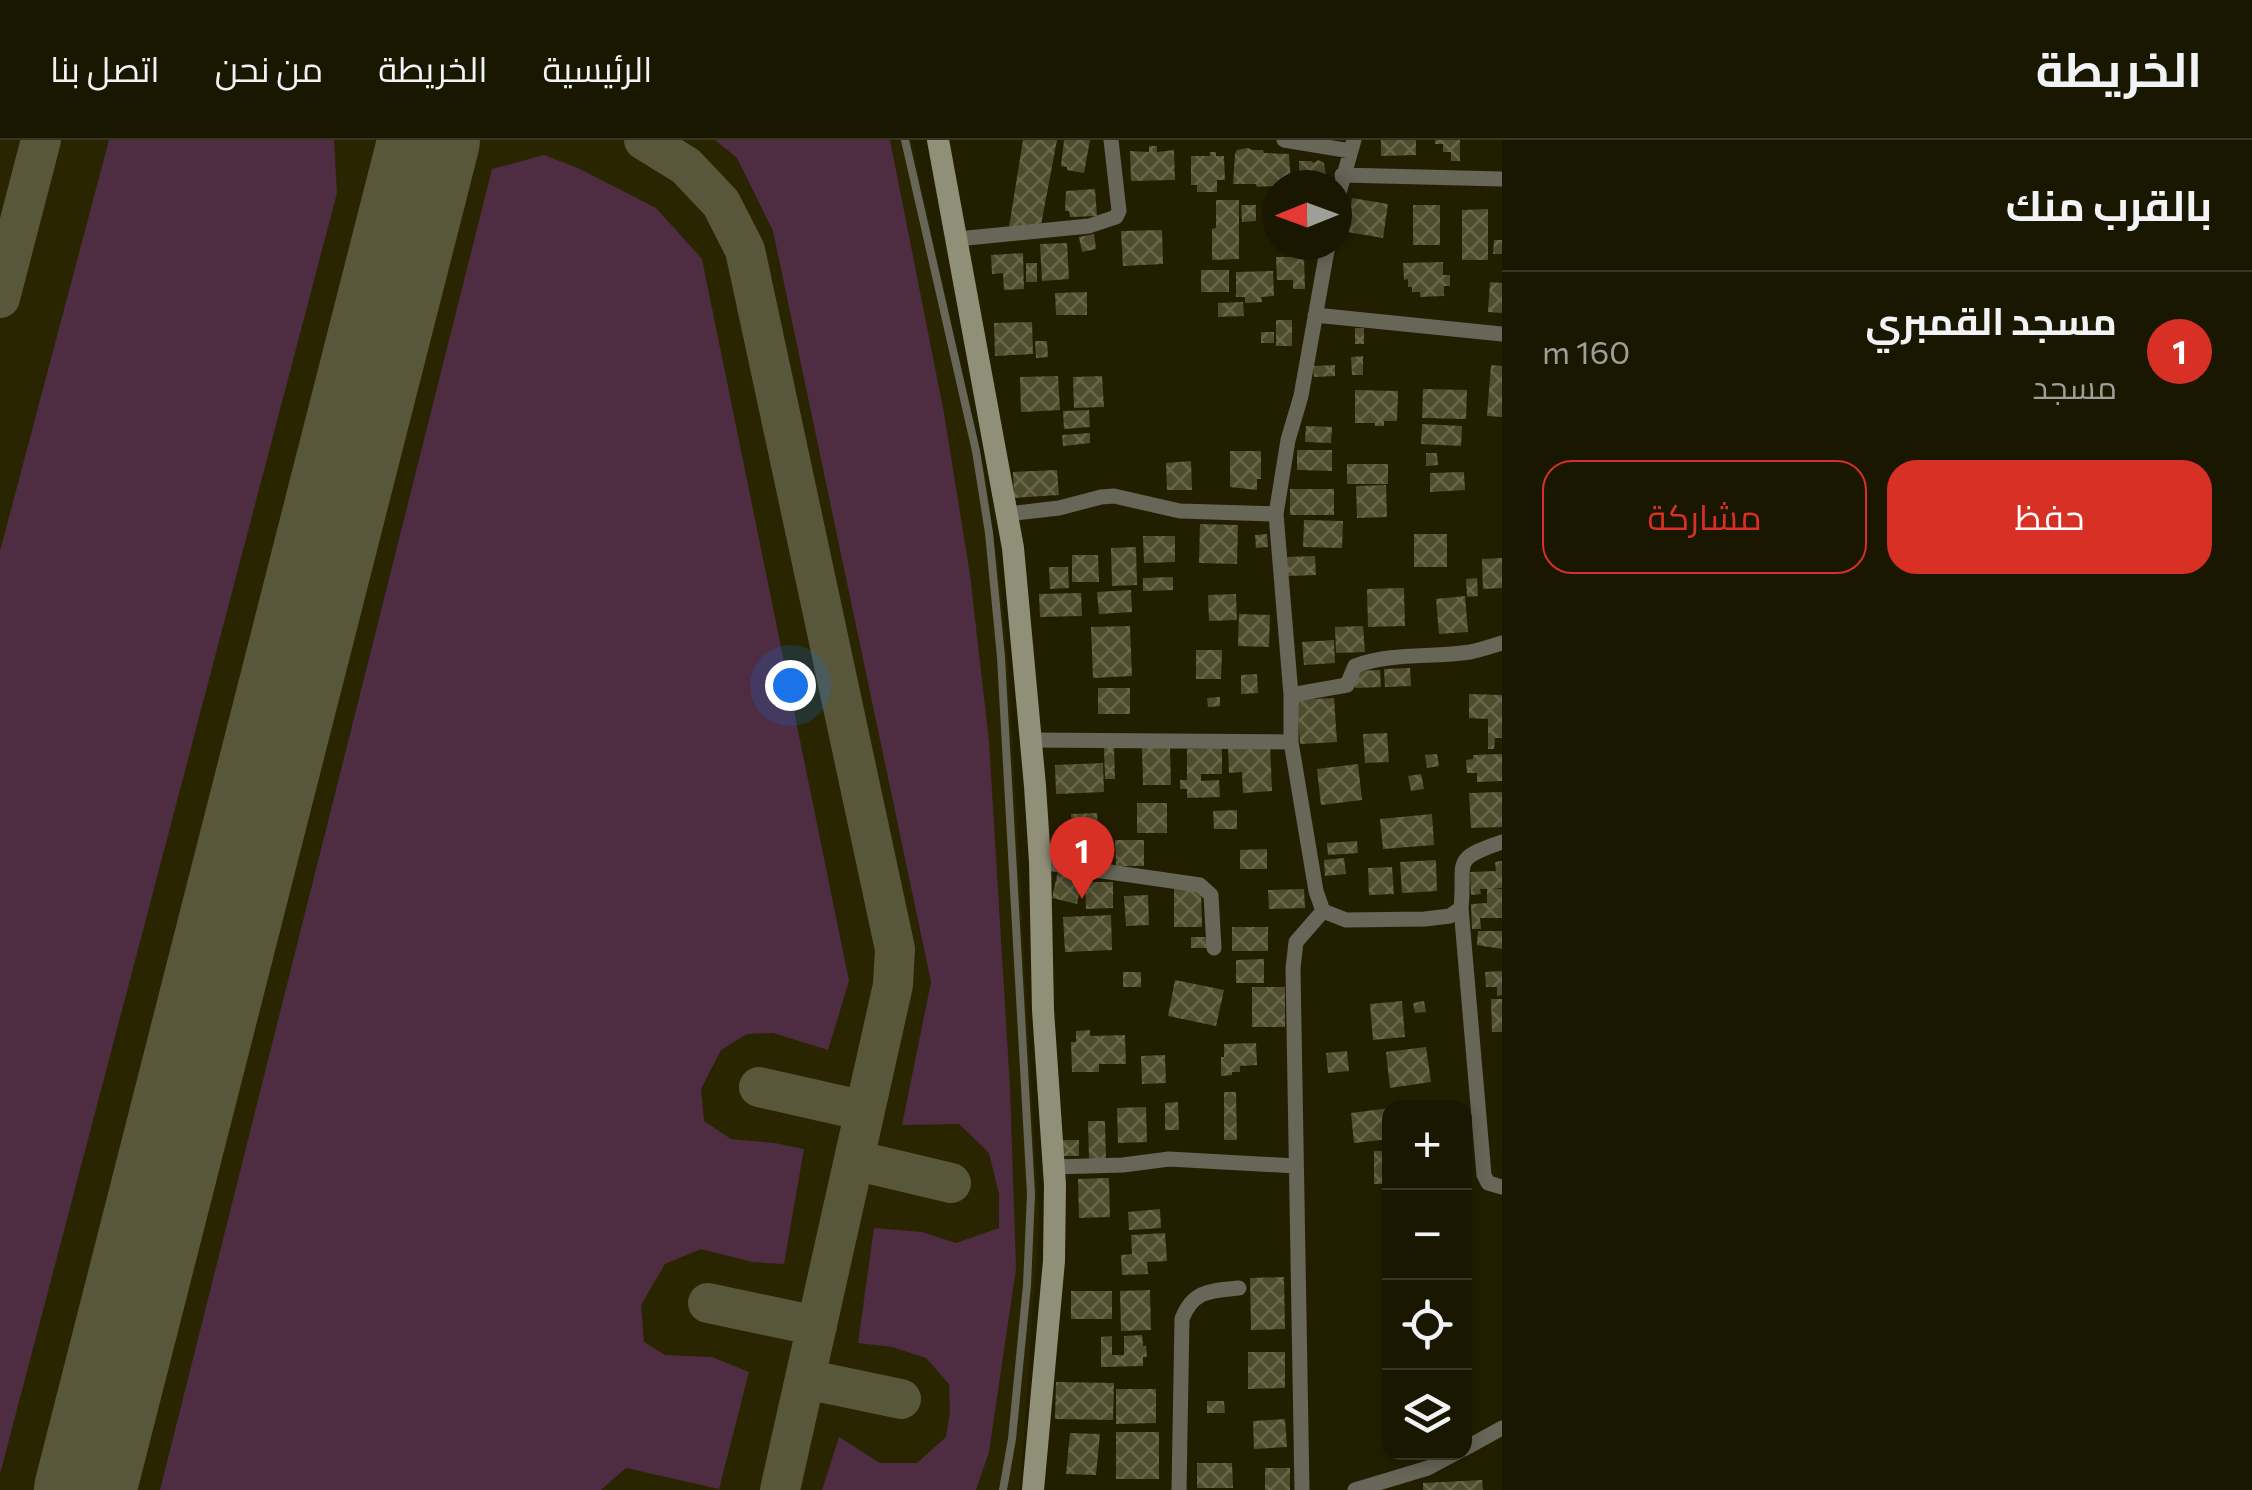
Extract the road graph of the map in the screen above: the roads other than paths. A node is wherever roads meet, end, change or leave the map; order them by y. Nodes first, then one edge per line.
1 (905, 140) edge
2 (938, 140) edge
3 (1111, 140) edge
4 (1284, 140) edge
5 (1352, 146) edge
6 (1344, 170) edge
7 (1352, 175) edge
8 (1502, 179) edge
9 (956, 239) junction
10 (1325, 260) edge
11 (1314, 315) junction
12 (1502, 334) edge
13 (1007, 514) junction
14 (1276, 514) junction
15 (1502, 643) edge
16 (1291, 694) junction
17 (1032, 740) junction
18 (1291, 742) junction
19 (1502, 842) edge
20 (1040, 862) junction
21 (1460, 908) junction
22 (1323, 911) junction
23 (1214, 948) dead end
24 (1296, 1166) junction
25 (1053, 1167) junction
26 (1502, 1187) edge
27 (1239, 1288) dead end
28 (1502, 1428) edge
29 (1472, 1445) edge
30 (1444, 1460) edge
31 (1004, 1490) edge
32 (1033, 1490) edge
33 (1180, 1490) edge
34 (1302, 1490) edge
35 (1355, 1490) edge

1 - 31 lane
2 - 9 main road
3 - 9 street
4 - 5 street
5 - 6 street
7 - 8 street
9 - 13 main road
10 - 11 street
11 - 12 street
11 - 14 street
13 - 14 street
13 - 17 main road
14 - 16 street
15 - 16 street
16 - 18 street
17 - 18 street
17 - 20 main road
18 - 22 street
19 - 21 street
20 - 23 street
20 - 25 main road
21 - 22 street
21 - 26 street
22 - 24 street
24 - 25 street
24 - 34 street
25 - 32 main road
27 - 33 street
28 - 29 street
30 - 35 street

